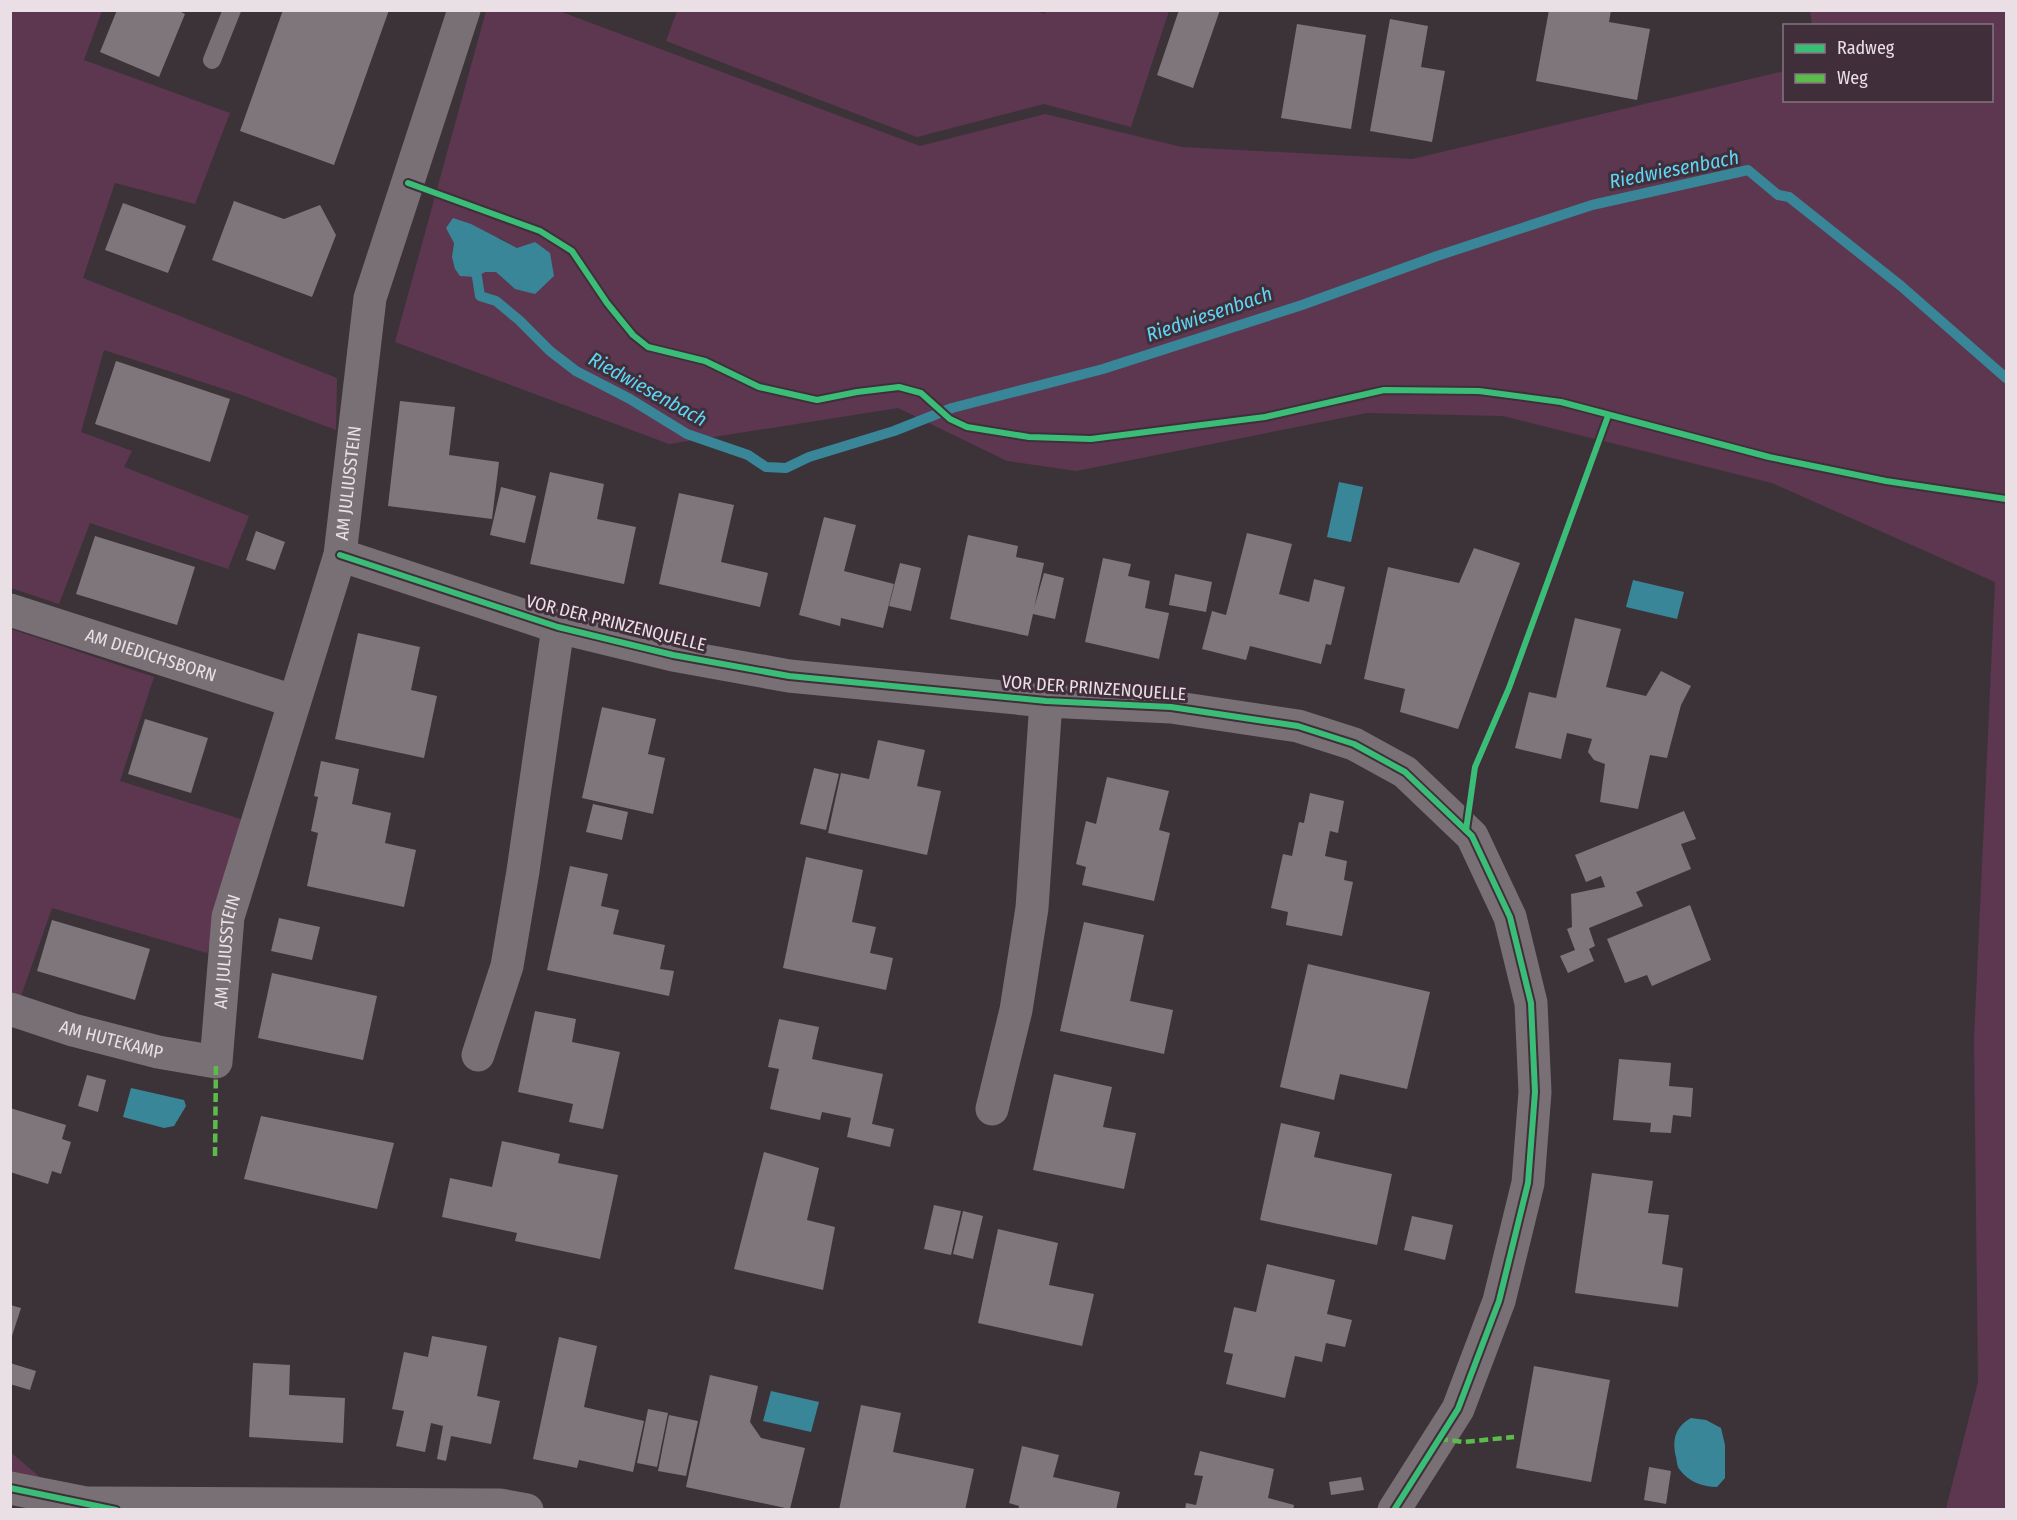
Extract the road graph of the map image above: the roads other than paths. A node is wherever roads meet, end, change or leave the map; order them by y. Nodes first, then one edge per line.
1 (232, 10) edge
2 (464, 10) edge
3 (212, 60) dead end
4 (340, 555) junction
5 (10, 610) edge
6 (558, 627) junction
7 (293, 701) junction
8 (1046, 701) junction
9 (10, 1009) edge
10 (478, 1055) dead end
11 (216, 1062) joint
12 (992, 1109) dead end
13 (10, 1488) edge
14 (104, 1506) edge
15 (527, 1509) edge
16 (1394, 1509) edge

1 - 3 lane
2 - 4 street, AM JULIUSSTEIN
4 - 6 street, VOR DER PRINZENQUELLE
4 - 7 street, AM JULIUSSTEIN
5 - 7 street, AM DIEDICHSBORN
6 - 8 street, VOR DER PRINZENQUELLE
6 - 10 street, VOR DER PRINZENQUELLE
7 - 11 street, AM JULIUSSTEIN
8 - 12 street, VOR DER PRINZENQUELLE
8 - 16 street, VOR DER PRINZENQUELLE
9 - 11 street, AM HUTEKAMP
13 - 14 street
14 - 15 street

